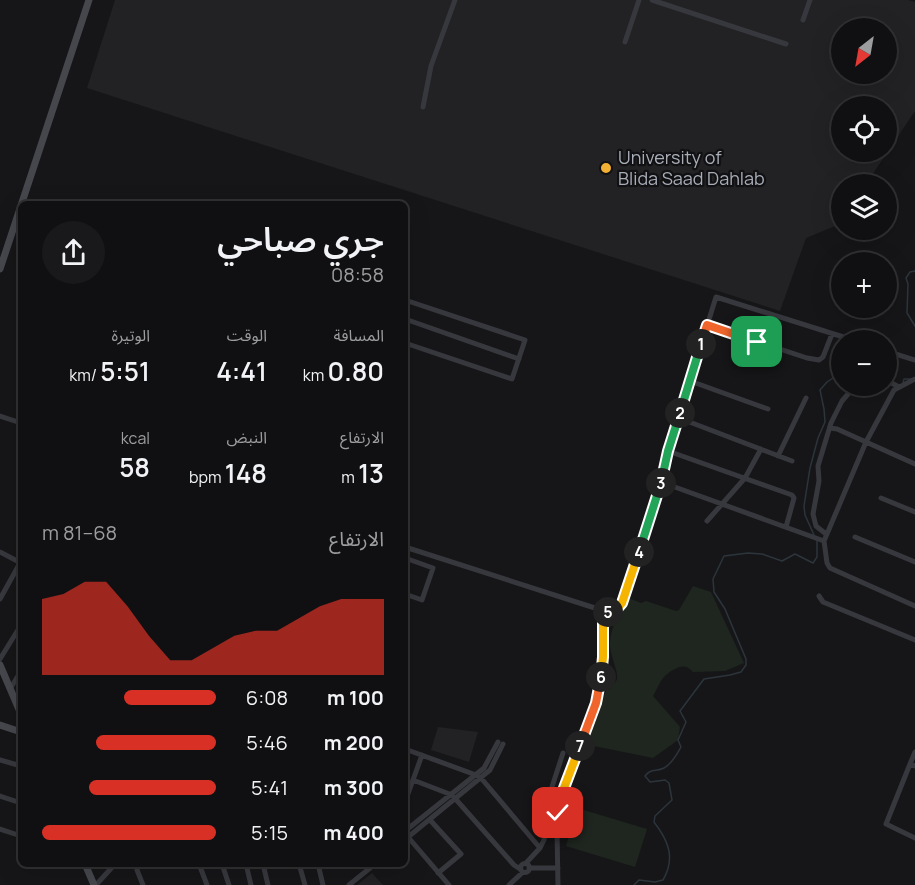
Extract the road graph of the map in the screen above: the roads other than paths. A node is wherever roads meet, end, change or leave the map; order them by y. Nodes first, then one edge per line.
1 (89, 0) edge
2 (454, 0) edge
3 (639, 0) edge
4 (652, 0) edge
5 (810, 0) edge
6 (803, 20) dead end
7 (625, 42) dead end
8 (786, 44) dead end
9 (423, 107) dead end
10 (22, 201) edge
11 (18, 214) edge
12 (0, 268) edge
13 (408, 301) edge
14 (408, 320) edge
15 (707, 325) junction
16 (831, 334) edge
17 (831, 337) edge
18 (408, 344) edge
19 (897, 354) edge
20 (519, 359) junction
21 (915, 360) edge
22 (915, 379) edge
23 (690, 381) junction
24 (899, 387) joint
25 (847, 396) edge
26 (806, 398) dead end
27 (768, 409) dead end
28 (0, 416) edge
29 (679, 418) junction
30 (18, 422) edge
31 (830, 428) junction
32 (866, 442) junction
33 (761, 449) junction
34 (668, 451) junction
35 (778, 456) junction
36 (792, 461) dead end
37 (915, 464) edge
38 (745, 478) junction
39 (662, 482) junction
40 (881, 498) dead end
41 (722, 504) junction
42 (915, 512) edge
43 (707, 520) dead end
44 (786, 527) junction
45 (825, 537) junction
46 (855, 537) dead end
47 (408, 549) edge
48 (0, 552) edge
49 (408, 559) edge
50 (18, 561) edge
51 (915, 562) edge
52 (18, 568) edge
53 (408, 595) edge
54 (819, 596) dead end
55 (0, 599) edge
56 (915, 606) edge
57 (602, 612) junction
58 (18, 630) edge
59 (915, 640) edge
60 (0, 659) edge
61 (0, 665) edge
62 (18, 676) edge
63 (10, 689) junction
64 (18, 707) edge
65 (0, 725) edge
66 (18, 731) edge
67 (501, 743) dead end
68 (408, 750) edge
69 (915, 752) edge
70 (563, 753) dead end
71 (422, 755) junction
72 (0, 760) edge
73 (18, 765) edge
74 (912, 765) edge
75 (478, 776) junction
76 (408, 779) edge
77 (413, 780) junction
78 (408, 794) edge
79 (0, 796) edge
80 (454, 796) junction
81 (18, 802) edge
82 (430, 820) junction
83 (0, 829) edge
84 (408, 829) edge
85 (18, 835) edge
86 (408, 836) edge
87 (915, 838) edge
88 (408, 840) edge
89 (540, 848) junction
90 (528, 865) junction
91 (86, 867) edge
92 (112, 867) edge
93 (138, 867) edge
94 (200, 867) edge
95 (223, 867) edge
96 (247, 867) edge
97 (264, 867) edge
98 (300, 867) edge
99 (319, 867) edge
100 (371, 867) edge
101 (558, 868) junction
102 (522, 870) junction
103 (438, 873) junction
104 (95, 885) edge
105 (143, 885) edge
106 (207, 885) edge
107 (229, 885) edge
108 (251, 885) edge
109 (268, 885) edge
110 (305, 885) edge
111 (323, 885) edge
112 (349, 885) edge
113 (449, 885) edge
114 (509, 885) edge
115 (558, 885) edge

1 - 10 street
2 - 9 street
3 - 7 street
4 - 8 street
5 - 6 street
11 - 12 street
13 - 20 street
14 - 20 street
15 - 16 street
15 - 17 street
15 - 23 street
18 - 20 street
19 - 21 street
22 - 24 street
23 - 27 street
23 - 29 street
24 - 32 street
25 - 31 street
26 - 35 street
28 - 30 street
29 - 33 street
29 - 34 street
31 - 32 street
31 - 45 street
32 - 37 street
32 - 45 street
33 - 35 street
33 - 38 street
34 - 38 street
34 - 39 street
35 - 36 street
38 - 41 street
38 - 44 street
39 - 41 street
39 - 57 street
40 - 42 street
41 - 43 street
41 - 44 street
44 - 45 street
45 - 56 street
46 - 51 street
47 - 57 street
48 - 50 street
49 - 53 street
52 - 55 street
54 - 59 street
57 - 101 street
58 - 60 street
61 - 63 street
62 - 63 street
63 - 64 street
65 - 66 street
67 - 75 street
68 - 71 street
69 - 74 street
70 - 89 street
71 - 75 street
71 - 77 street
72 - 73 street
74 - 87 street
75 - 80 street
75 - 89 street
76 - 77 street
77 - 78 street
77 - 80 street
79 - 81 street
80 - 82 street
80 - 84 street
80 - 102 street
82 - 86 street
82 - 103 street
83 - 85 street
88 - 103 street
89 - 90 street
90 - 101 street
90 - 102 street
91 - 104 street
92 - 104 street
93 - 105 street
94 - 106 street
95 - 107 street
96 - 108 street
97 - 109 street
98 - 110 street
99 - 111 street
100 - 112 street
101 - 115 street
102 - 114 street
103 - 113 street

